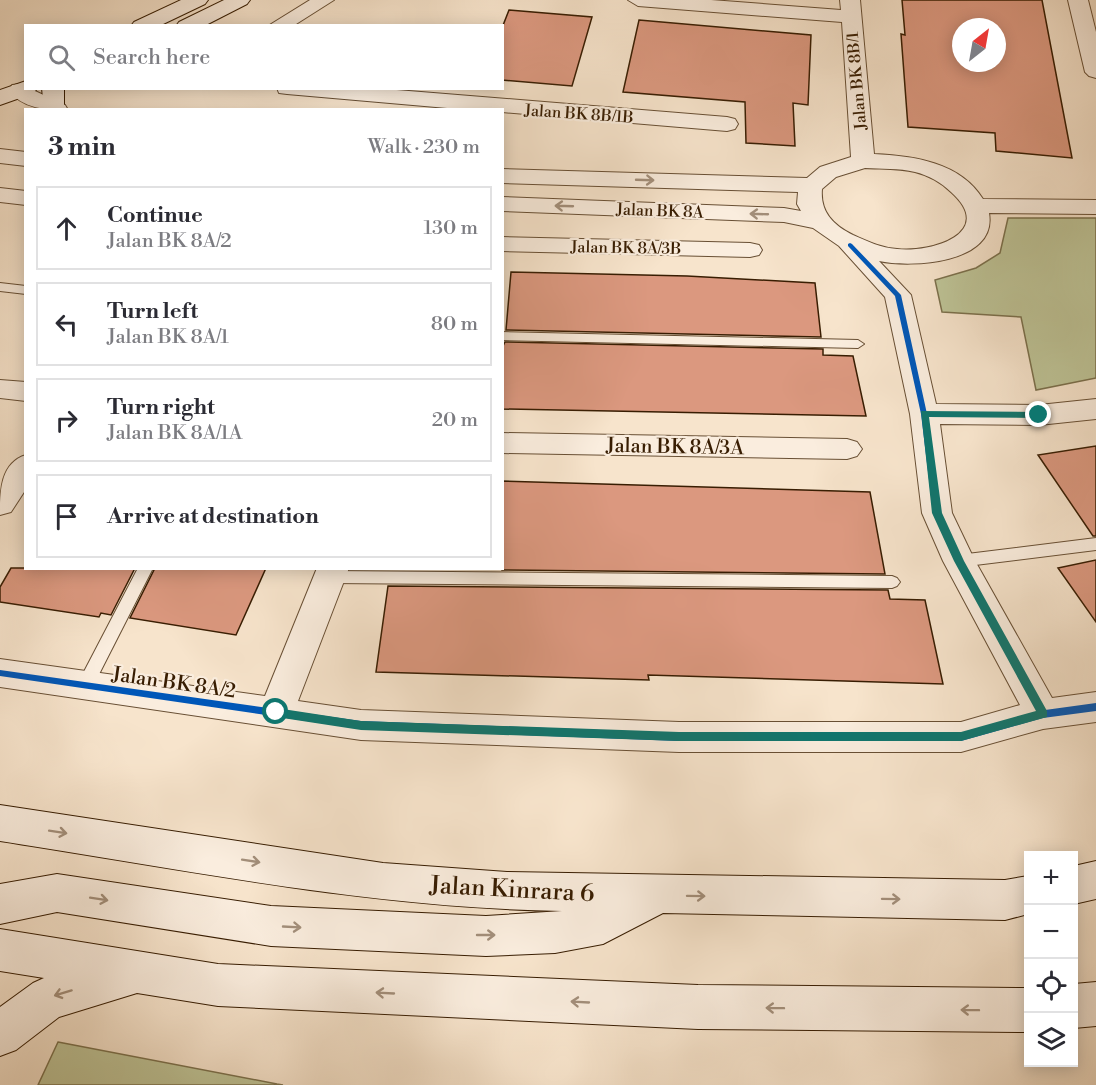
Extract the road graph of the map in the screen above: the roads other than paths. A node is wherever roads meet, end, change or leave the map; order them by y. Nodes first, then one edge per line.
1 (198, 0) edge
2 (240, 0) edge
3 (324, 0) edge
4 (638, 0) edge
5 (1078, 0) edge
6 (850, 9) edge
7 (145, 24) edge
8 (190, 24) edge
9 (282, 24) edge
10 (1091, 36) edge
11 (1096, 72) edge
12 (28, 90) edge
13 (311, 90) edge
14 (55, 102) edge
15 (727, 124) dead end
16 (0, 156) edge
17 (24, 159) edge
18 (863, 161) junction
19 (504, 176) edge
20 (813, 185) junction
21 (0, 195) edge
22 (24, 198) edge
23 (504, 204) edge
24 (978, 206) junction
25 (1096, 207) edge
26 (817, 222) junction
27 (504, 244) edge
28 (850, 245) junction
29 (750, 250) dead end
30 (924, 257) junction
31 (0, 287) edge
32 (24, 290) edge
33 (898, 295) junction
34 (504, 336) edge
35 (858, 344) dead end
36 (0, 389) edge
37 (24, 392) edge
38 (1096, 410) edge
39 (924, 414) junction
40 (504, 443) edge
41 (847, 449) dead end
42 (24, 468) edge
43 (0, 504) edge
44 (1096, 544) edge
45 (959, 561) junction
46 (145, 570) edge
47 (331, 573) edge
48 (892, 582) dead end
49 (0, 673) edge
50 (84, 687) junction
51 (1096, 707) edge
52 (276, 712) junction
53 (1043, 714) junction
54 (0, 823) edge
55 (1096, 880) edge
56 (1078, 884) edge
57 (657, 895) junction
58 (1024, 896) edge
59 (0, 904) edge
60 (2, 949) edge
61 (140, 972) junction
62 (1096, 1004) edge
63 (1078, 1006) edge
64 (1024, 1010) edge
65 (0, 1034) edge

1 - 7 main road
2 - 8 main road
3 - 9 street
4 - 6 street
5 - 10 street
6 - 18 street, Jalan BK 8B/1
10 - 11 street
12 - 14 street
13 - 15 street, Jalan BK 8B/1B
16 - 17 street
18 - 20 street
18 - 24 street
19 -> 20 street, Jalan BK 8A
20 - 26 street
21 - 22 street
26 -> 23 street, Jalan BK 8A
24 - 25 street
24 - 30 street
26 - 28 street
27 - 29 street, Jalan BK 8A/3B
28 - 30 street
28 - 33 street
30 - 33 street
31 - 32 lane
33 - 39 street
34 - 35 lane
36 - 37 street
38 - 39 street
39 - 45 street
40 - 41 street, Jalan BK 8A/3A
42 - 43 street
44 - 45 lane
45 - 53 street
46 - 50 lane
47 - 48 lane
47 - 52 street
49 - 50 street, Jalan BK 8A/2
50 - 52 street, Jalan BK 8A/2
51 - 53 street, Jalan BK 8A/2
52 - 53 street, Jalan BK 8A/2
54 -> 57 main road, Jalan Kinrara 6
55 - 56 main road
57 -> 58 main road, Jalan Kinrara 6
59 -> 57 main road
60 - 61 main road
64 -> 61 main road
61 -> 65 main road
62 - 63 main road

